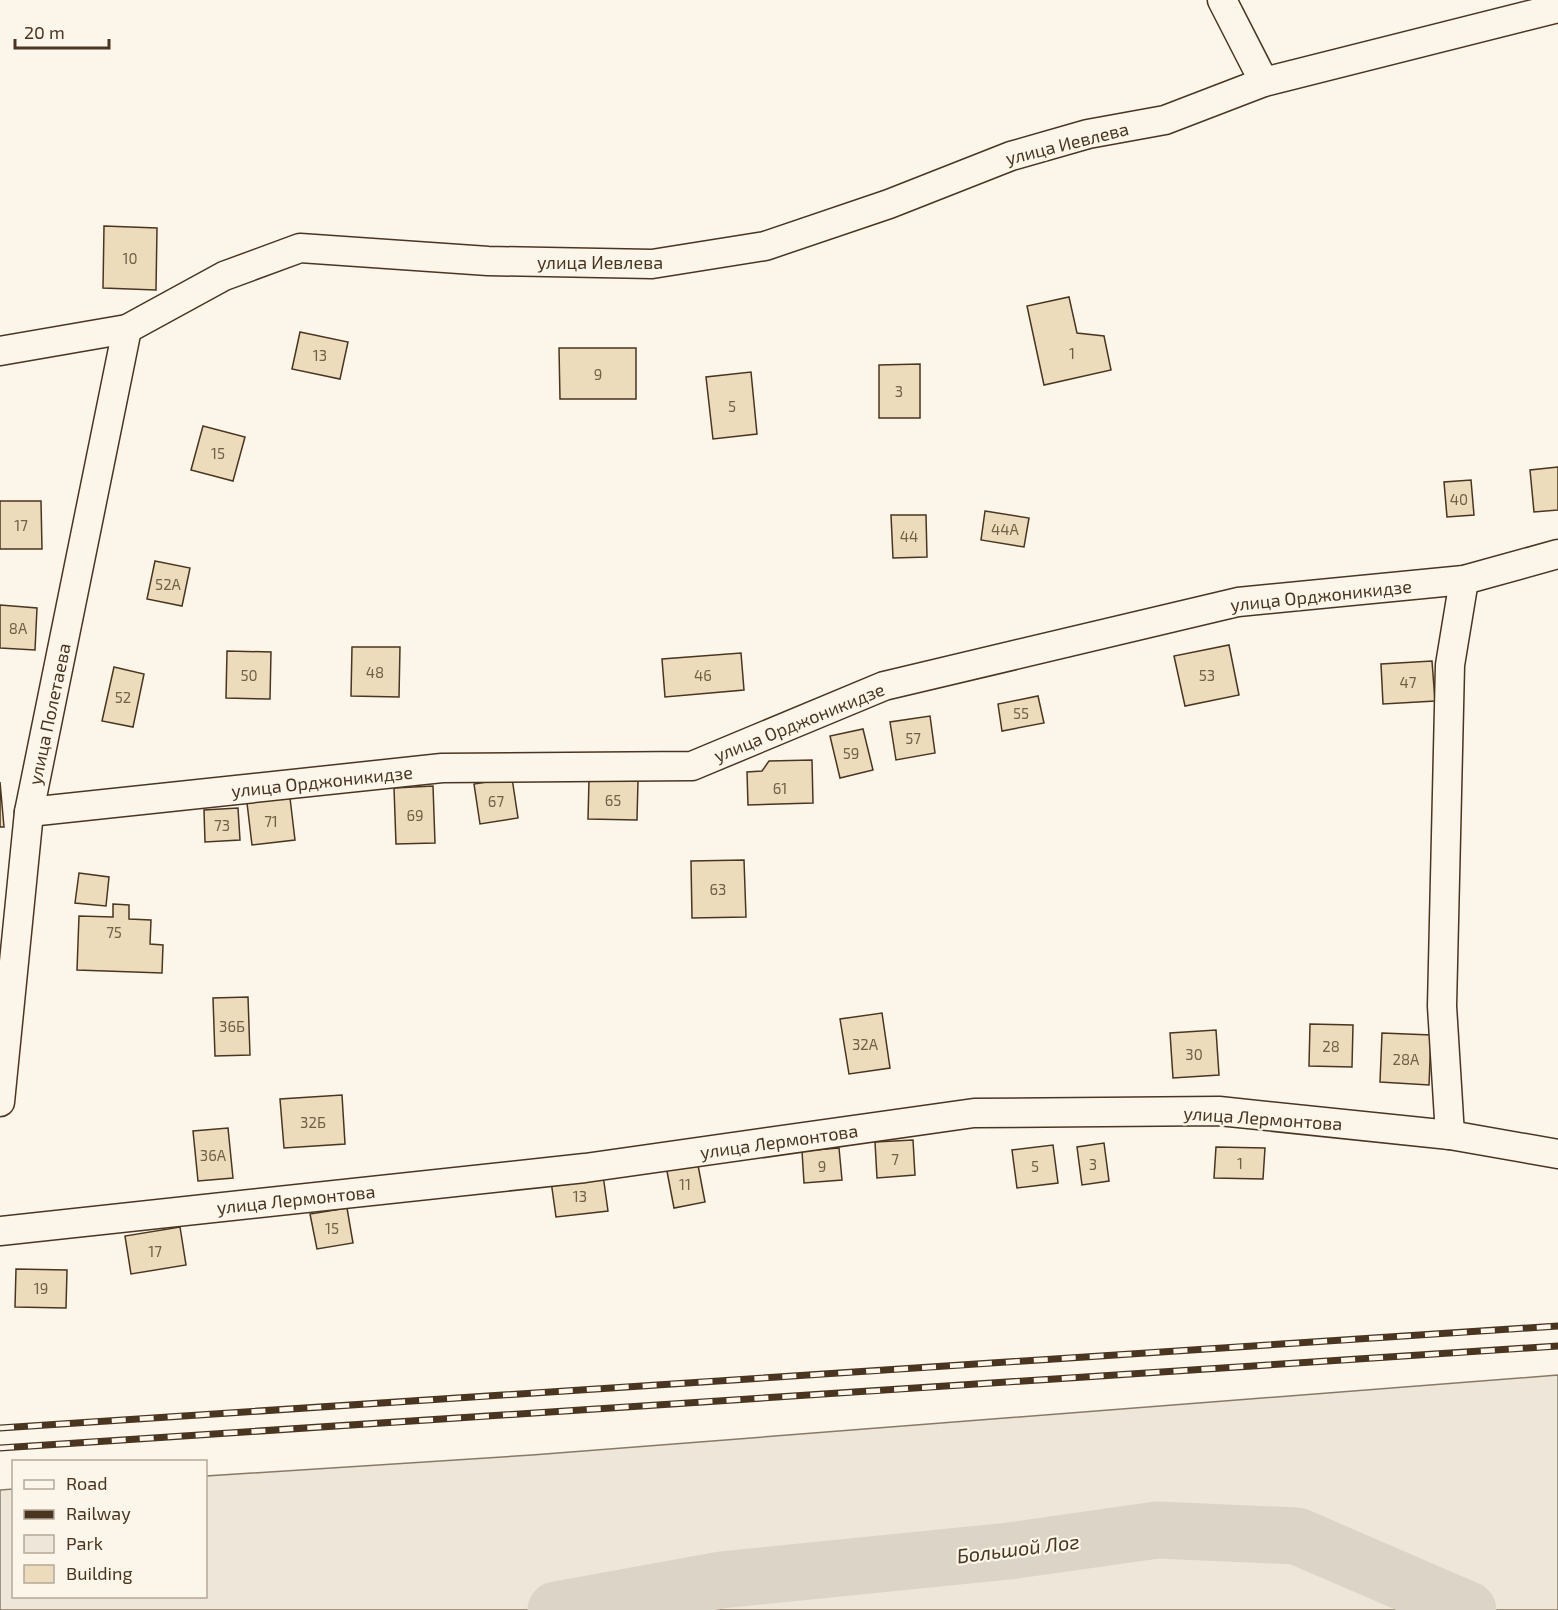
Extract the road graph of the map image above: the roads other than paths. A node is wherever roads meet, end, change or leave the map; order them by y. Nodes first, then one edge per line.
1 (1222, 0) edge
2 (1550, 6) edge
3 (1264, 82) junction
4 (127, 329) junction
5 (0, 351) edge
6 (1558, 554) edge
7 (1464, 580) junction
8 (29, 812) junction
9 (0, 1102) edge
10 (1450, 1135) junction
11 (1558, 1155) edge
12 (0, 1232) edge

1 - 3 street
2 - 3 street, улица Иевлева
3 - 4 street, улица Иевлева
4 - 5 street, улица Иевлева
4 - 8 street, улица Полетаева
6 - 7 street, улица Орджоникидзе
7 - 8 street, улица Орджоникидзе
7 - 10 street
8 - 9 street, улица Полетаева
10 - 11 street, улица Лермонтова
10 - 12 street, улица Лермонтова

